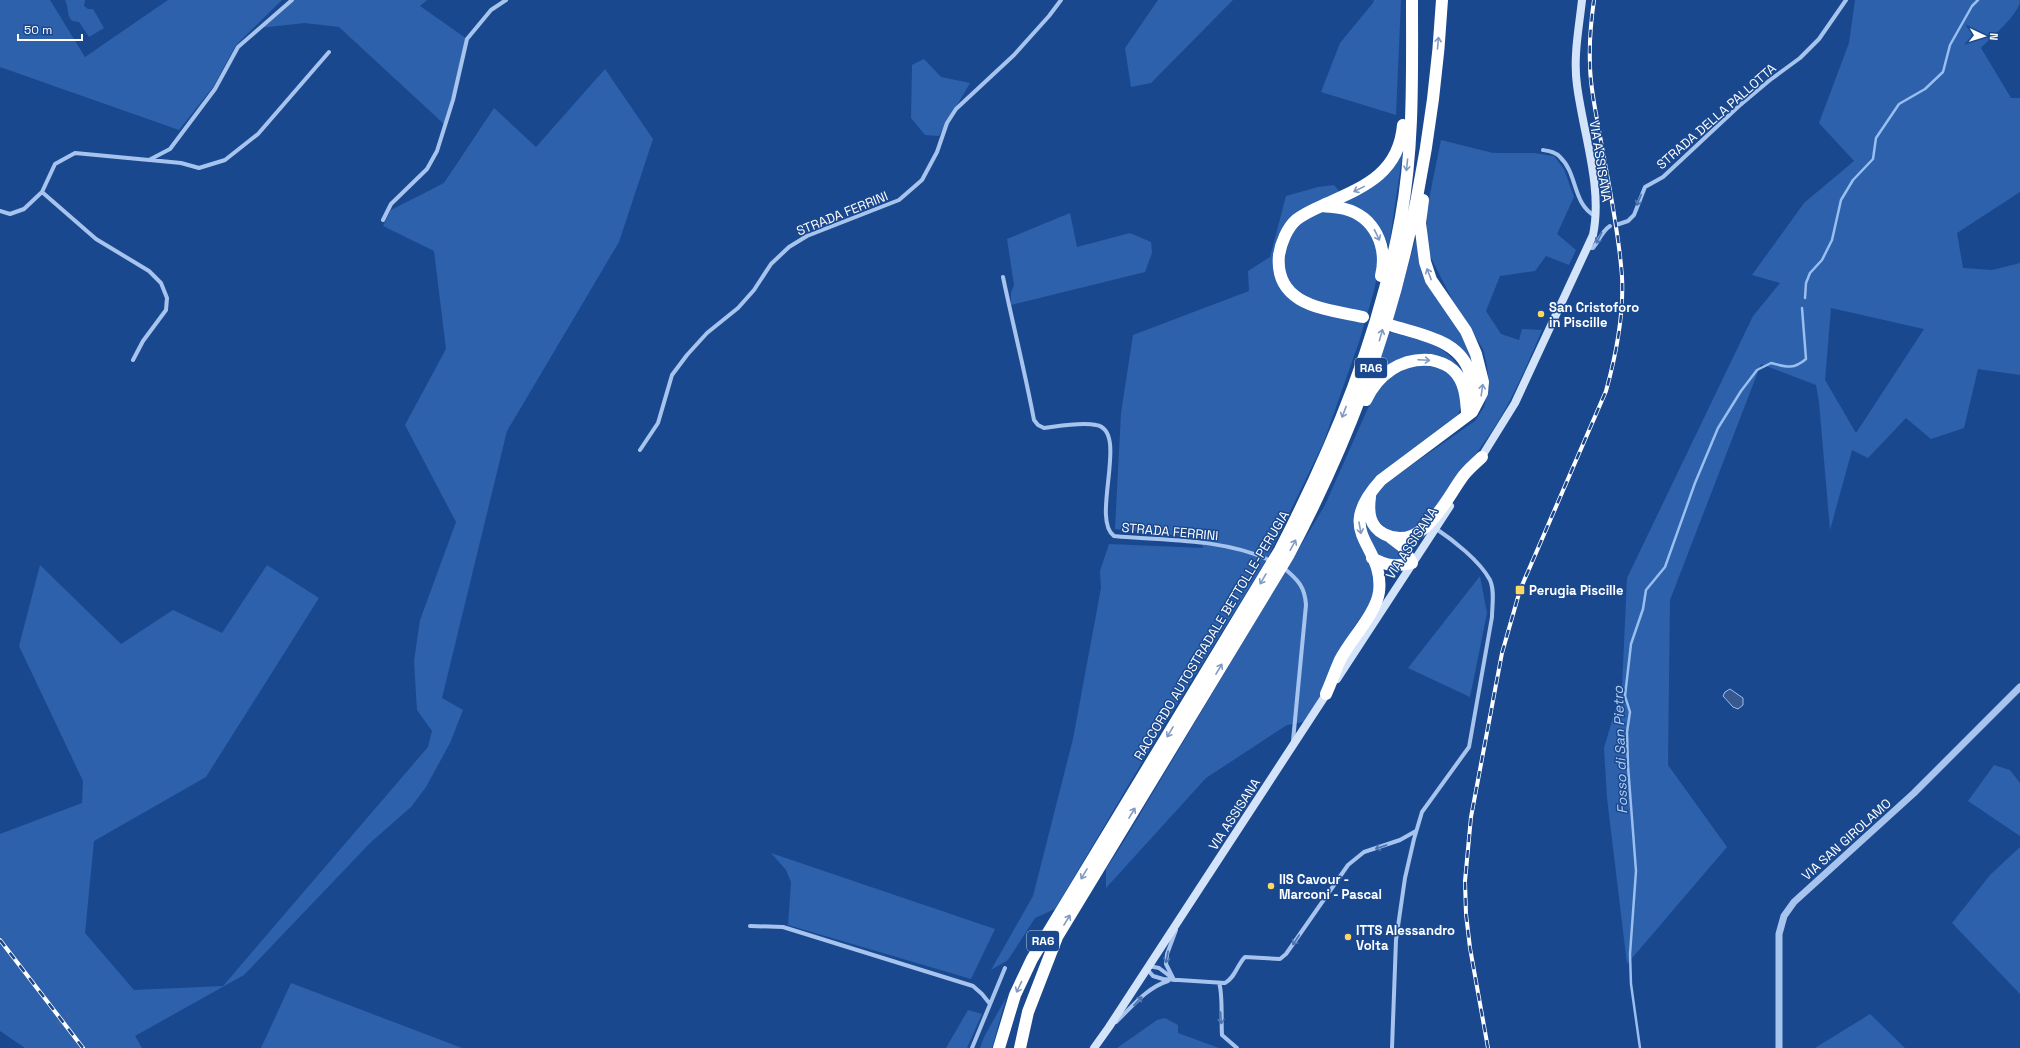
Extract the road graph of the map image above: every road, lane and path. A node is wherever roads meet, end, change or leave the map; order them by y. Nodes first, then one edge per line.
1 (292, 0) edge
2 (506, 0) edge
3 (1061, 0) edge
4 (1407, 0) edge
5 (1412, 0) edge
6 (1442, 0) edge
7 (1582, 0) edge
8 (1846, 0) edge
9 (329, 52) dead end
10 (1436, 72) junction
11 (1543, 150) dead end
12 (149, 160) junction
13 (42, 192) junction
14 (1322, 206) junction
15 (0, 211) edge
16 (1597, 218) junction
17 (383, 220) dead end
18 (1616, 225) dead end
19 (1610, 226) dead end
20 (1588, 248) junction
21 (1003, 277) dead end
22 (1363, 317) dead end
23 (1393, 326) dead end
24 (133, 360) dead end
25 (1352, 390) junction
26 (1464, 417) junction
27 (640, 450) dead end
28 (1482, 457) junction
29 (1370, 492) junction
30 (1308, 517) junction
31 (1435, 528) junction
32 (1390, 537) junction
33 (1372, 558) junction
34 (1267, 559) dead end
35 (1412, 564) junction
36 (1285, 569) dead end
37 (2020, 687) edge
38 (1326, 694) junction
39 (1195, 700) junction
40 (1291, 750) junction
41 (1416, 831) junction
42 (1108, 843) junction
43 (1187, 908) junction
44 (750, 926) dead end
45 (1148, 967) junction
46 (1005, 968) dead end
47 (1174, 980) junction
48 (1219, 983) junction
49 (990, 1004) junction
50 (1109, 1027) junction
51 (972, 1048) edge
52 (999, 1048) edge
53 (1020, 1048) edge
54 (1094, 1048) edge
55 (1237, 1048) edge
56 (1392, 1048) edge
57 (1779, 1048) edge

1 - 12 street
2 - 17 street
3 - 27 street, STRADA FERRINI
4 -> 14 highway
5 -> 25 highway, RACCORDO AUTOSTRADALE BETTOLLE-PERUGIA / RA6
10 -> 6 highway, RA6
7 - 16 main road, VIA ASSISANA
8 -> 18 street, STRADA DELLA PALLOTTA
9 - 12 street
26 -> 10 highway
30 -> 10 highway, RA6
11 - 16 street
12 - 13 street
13 - 15 street
13 - 24 street
14 - 22 highway
14 -> 25 highway
16 - 20 main road, VIA ASSISANA
19 -> 20 street
20 - 28 main road, VIA ASSISANA
21 - 34 street, STRADA FERRINI
23 - 26 highway
25 -> 39 highway, RACCORDO AUTOSTRADALE BETTOLLE-PERUGIA / RA6
26 - 29 highway
30 -> 26 highway
28 - 31 main road, VIA ASSISANA
28 - 32 highway
29 - 32 highway
29 -> 33 highway
39 -> 30 highway, RA6
31 - 35 main road, VIA ASSISANA
31 - 41 street
32 - 35 highway
33 - 35 highway
33 - 38 highway
35 - 38 main road, VIA ASSISANA
36 - 40 street
37 - 57 street, VIA SAN GIROLAMO
38 - 40 main road, VIA ASSISANA
39 - 42 highway, RA6
40 - 43 main road, VIA ASSISANA
41 -> 48 street
41 - 56 street
42 -> 52 highway, RA6
53 -> 42 highway, RA6
43 - 45 main road, VIA ASSISANA
43 -> 47 street
44 - 49 street
45 - 47 street
45 - 47 street
45 - 50 main road, VIA ASSISANA
46 - 49 street
47 - 48 street
50 -> 47 street
48 -> 55 street
49 - 51 street
50 - 54 main road, VIA ASSISANA

